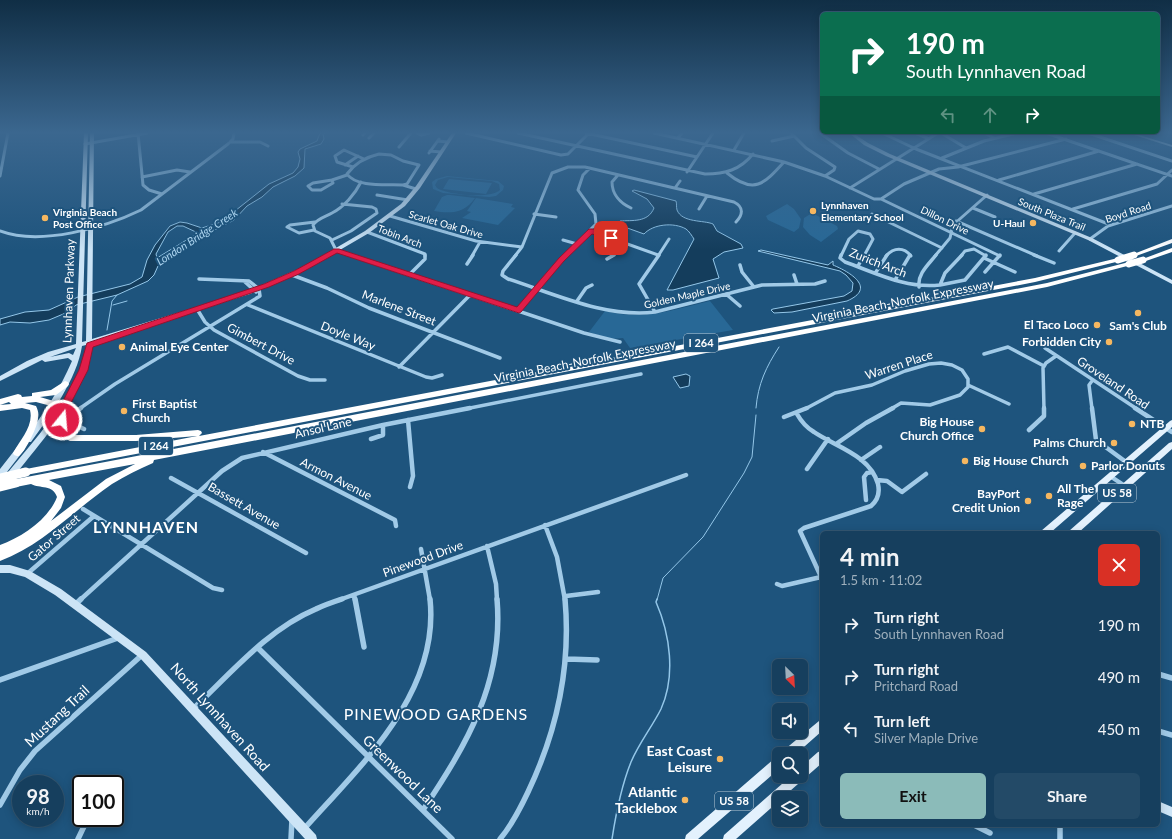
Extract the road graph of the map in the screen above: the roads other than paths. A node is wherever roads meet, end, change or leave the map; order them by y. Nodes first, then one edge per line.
1 (85, 172) edge
2 (92, 172) edge
3 (142, 172) edge
4 (166, 172) edge
5 (190, 172) edge
6 (348, 172) edge
7 (416, 172) edge
8 (427, 172) edge
9 (553, 172) edge
10 (587, 172) edge
11 (607, 172) edge
12 (688, 172) edge
13 (774, 172) edge
14 (814, 172) edge
15 (831, 172) edge
16 (874, 172) edge
17 (931, 172) joint
18 (979, 172) edge
19 (1027, 172) edge
20 (1108, 172) edge
21 (1160, 172) edge
22 (1170, 172) edge
23 (727, 173) joint
24 (346, 175) junction
25 (618, 175) junction
26 (1168, 175) junction
27 (825, 176) junction
28 (1172, 176) edge
29 (142, 177) junction
30 (332, 180) junction
31 (999, 180) junction
32 (680, 181) dead end
33 (361, 182) junction
34 (403, 186) junction
35 (675, 188) junction
36 (850, 188) junction
37 (416, 189) junction
38 (162, 194) junction
39 (1034, 194) junction
40 (376, 195) dead end
41 (707, 196) junction
42 (986, 196) junction
43 (881, 199) junction
44 (408, 200) junction
45 (342, 204) junction
46 (1172, 206) edge
47 (631, 208) dead end
48 (973, 208) junction
49 (699, 209) dead end
50 (1072, 209) junction
51 (534, 214) junction
52 (872, 214) dead end
53 (390, 216) junction
54 (556, 217) dead end
55 (995, 217) dead end
56 (956, 221) junction
57 (315, 222) junction
58 (736, 222) dead end
59 (1111, 225) junction
60 (91, 227) junction
61 (83, 229) junction
62 (0, 230) edge
63 (314, 230) junction
64 (591, 231) junction
65 (950, 231) junction
66 (367, 232) junction
67 (1075, 232) junction
68 (1091, 238) junction
69 (669, 239) dead end
70 (332, 240) junction
71 (563, 240) dead end
72 (1172, 241) edge
73 (480, 242) junction
74 (577, 244) junction
75 (626, 244) junction
76 (522, 247) junction
77 (942, 248) junction
78 (336, 250) junction
79 (1172, 250) edge
80 (1058, 251) dead end
81 (658, 255) junction
82 (984, 258) junction
83 (607, 259) dead end
84 (994, 263) junction
85 (1054, 263) dead end
86 (466, 264) dead end
87 (1143, 264) junction
88 (740, 265) dead end
89 (858, 266) junction
90 (876, 272) junction
91 (985, 272) dead end
92 (1015, 272) dead end
93 (410, 274) junction
94 (292, 275) junction
95 (794, 275) dead end
96 (199, 279) dead end
97 (895, 280) junction
98 (825, 281) dead end
99 (1172, 281) edge
100 (797, 284) junction
101 (592, 285) dead end
102 (940, 285) junction
103 (754, 287) junction
104 (919, 287) junction
105 (537, 288) junction
106 (257, 291) junction
107 (726, 294) junction
108 (470, 295) junction
109 (577, 301) junction
110 (248, 305) junction
111 (740, 306) dead end
112 (197, 309) junction
113 (519, 310) junction
114 (655, 312) junction
115 (210, 328) junction
116 (433, 332) junction
117 (620, 342) dead end
118 (90, 343) junction
119 (79, 346) junction
120 (1044, 348) dead end
121 (984, 354) dead end
122 (1056, 356) junction
123 (500, 358) dead end
124 (75, 360) junction
125 (39, 362) junction
126 (1044, 366) junction
127 (399, 367) junction
128 (641, 374) dead end
129 (442, 375) dead end
130 (0, 379) edge
131 (325, 380) dead end
132 (1092, 381) junction
133 (0, 383) edge
134 (65, 384) junction
135 (968, 386) junction
136 (67, 401) junction
137 (0, 403) edge
138 (54, 404) junction
139 (1009, 404) dead end
140 (0, 408) edge
141 (797, 414) junction
142 (784, 417) dead end
143 (55, 419) junction
144 (408, 420) junction
145 (1172, 423) edge
146 (383, 425) junction
147 (84, 429) dead end
148 (239, 430) junction
149 (1029, 430) dead end
150 (1169, 430) edge
151 (371, 438) dead end
152 (828, 439) junction
153 (836, 444) junction
154 (1172, 444) edge
155 (880, 447) dead end
156 (184, 450) junction
157 (263, 452) junction
158 (17, 453) junction
159 (861, 460) junction
160 (1126, 462) junction
161 (807, 469) dead end
162 (872, 472) junction
163 (686, 474) dead end
164 (926, 474) dead end
165 (0, 475) edge
166 (1110, 476) junction
167 (0, 478) edge
168 (171, 478) dead end
169 (877, 480) junction
170 (20, 482) junction
171 (1125, 486) junction
172 (0, 487) edge
173 (410, 487) dead end
174 (199, 492) junction
175 (866, 500) dead end
176 (83, 509) dead end
177 (94, 516) junction
178 (545, 525) junction
179 (396, 526) dead end
180 (1046, 531) edge
181 (1074, 531) edge
182 (141, 545) junction
183 (487, 546) junction
184 (0, 549) edge
185 (421, 549) dead end
186 (306, 554) dead end
187 (0, 557) edge
188 (0, 569) edge
189 (425, 569) junction
190 (27, 574) junction
191 (820, 576) edge
192 (820, 578) edge
193 (777, 584) dead end
194 (222, 590) dead end
195 (598, 592) dead end
196 (354, 595) junction
197 (566, 596) junction
198 (76, 604) junction
199 (120, 637) junction
200 (364, 647) dead end
201 (258, 648) junction
202 (143, 655) junction
203 (567, 659) junction
204 (597, 660) dead end
205 (1160, 675) edge
206 (1172, 678) edge
207 (0, 680) edge
208 (194, 708) junction
209 (820, 726) edge
210 (1160, 732) edge
211 (1172, 735) edge
212 (796, 747) edge
213 (367, 757) junction
214 (820, 758) edge
215 (772, 768) edge
216 (808, 768) edge
217 (791, 783) edge
218 (0, 805) edge
219 (1160, 807) edge
220 (423, 810) junction
221 (1172, 812) edge
222 (292, 817) junction
223 (84, 827) edge
224 (978, 827) edge
225 (1060, 827) edge
226 (303, 829) junction
227 (990, 833) dead end
228 (78, 839) edge
229 (291, 839) edge
230 (312, 839) edge
231 (452, 839) edge
232 (500, 839) edge
233 (690, 839) edge
234 (728, 839) edge
235 (1060, 839) edge

1 - 61 main road, Lynnhaven Parkway
2 - 60 main road, Lynnhaven Parkway
3 - 29 street
4 - 29 street
5 - 38 street
6 - 24 street
7 - 34 street
8 - 37 main road
9 - 51 street, Golden Maple Drive
10 - 64 street
11 - 25 street, Golden Maple Drive
12 - 23 street
13 - 23 street
14 - 27 street, Dillon Drive
15 - 27 street
16 - 36 street
17 - 42 main road, South Plaza Trail
17 - 43 street
18 - 31 street
19 - 31 street
20 - 39 street
21 - 26 street
22 - 26 street
24 - 30 street
24 - 33 street
25 - 35 street, Golden Maple Drive
25 - 47 street
26 - 28 street
26 - 50 street
27 - 36 street, Dillon Drive
29 - 38 street
30 - 30 street
31 - 39 street
32 - 35 street
33 - 34 street
33 - 45 street
34 - 37 street
35 - 41 street, Golden Maple Drive
36 - 43 street, Dillon Drive
37 - 44 main road
38 - 60 street
39 - 50 street
40 - 44 street
41 - 49 street
41 - 58 street, Golden Maple Drive
42 - 48 street
42 - 67 main road, South Plaza Trail
42 - 68 main road, South Plaza Trail
43 - 65 street, Dillon Drive
44 - 53 main road
45 - 57 street
45 - 70 street
46 - 59 street, Boyd Road
48 - 55 street
48 - 56 street
50 - 59 street
51 - 54 street
51 - 76 street, Golden Maple Drive
52 - 77 street
53 - 66 main road
53 - 73 street, Scarlet Oak Drive
56 - 65 street
56 - 85 street
57 - 63 street
57 - 63 street
59 - 68 street, Boyd Road
60 - 61 street
60 - 118 main road, Lynnhaven Parkway
61 - 62 street
61 - 119 main road, Lynnhaven Parkway
63 - 70 street
64 - 74 street
64 - 75 street
65 - 77 street
65 - 84 street, Dillon Drive
66 - 78 main road
66 - 93 street, Tobin Arch
67 - 68 main road, South Plaza Trail
67 - 80 street
68 - 87 main road, South Plaza Trail
69 - 81 street
70 - 78 street
71 - 74 street
72 - 148 highway, Virginia Beach-Norfolk Expressway / I 264, bridge
73 - 76 street, Scarlet Oak Drive
73 - 86 street
74 - 105 street
75 - 81 street
75 - 83 street
76 - 105 street, Golden Maple Drive
77 - 104 street
78 - 93 street
78 - 94 main road
79 - 87 highway, Virginia Beach-Norfolk Expressway / I 264
81 - 114 street
82 - 84 street
82 - 102 street
82 - 102 street
84 - 91 street
84 - 92 street
87 - 99 main road, South Plaza Trail
87 - 156 highway, Virginia Beach-Norfolk Expressway / I 264, bridge
88 - 103 street
89 - 89 street, Zurich Arch
89 - 90 street, Zurich Arch
90 - 97 street, Zurich Arch
90 - 97 street
93 - 108 street
94 - 106 main road
94 - 116 street, Marlene Street
95 - 100 street
96 - 106 street
97 - 104 street, Zurich Arch
98 - 100 street, Golden Maple Drive
100 - 103 street, Golden Maple Drive
101 - 109 street
102 - 104 street
103 - 107 street, Golden Maple Drive
105 - 109 street, Golden Maple Drive
105 - 113 street
106 - 110 street
106 - 112 main road
107 - 111 street
107 - 114 street, Golden Maple Drive
108 - 113 street
108 - 116 street
109 - 114 street, Golden Maple Drive
110 - 115 street
110 - 127 street, Doyle Way
112 - 115 street, Gimbert Drive
112 - 118 main road
113 - 117 street
115 - 131 street, Gimbert Drive
115 - 147 street
116 - 123 street, Marlene Street
116 - 127 street
118 - 119 main road
118 - 136 main road, Lynnhaven Parkway
119 - 124 main road, Lynnhaven Parkway
119 - 125 main road
119 - 130 main road
120 - 122 street, Groveland Road
121 - 126 street
122 - 126 street
122 - 132 street, Groveland Road
124 - 125 main road
124 - 134 main road, Lynnhaven Parkway
125 - 133 main road
126 - 149 street
127 - 129 street, Doyle Way
128 - 144 street, Ansol Lane
132 - 150 street, Groveland Road
132 - 160 street
134 - 137 highway
134 - 138 main road, Lynnhaven Parkway
135 - 139 street
135 - 141 street, Warren Place
135 - 153 street
136 - 143 main road, Lynnhaven Parkway
136 - 148 highway
137 - 138 highway
138 - 143 highway
138 - 158 main road, Lynnhaven Parkway
140 - 158 highway
141 - 142 street, Warren Place
141 - 152 street
143 - 172 main road, Lynnhaven Parkway
144 - 146 street, Ansol Lane
144 - 173 street
145 - 150 main road, US 58
146 - 151 street
146 - 157 street, Ansol Lane
148 - 167 highway, Virginia Beach-Norfolk Expressway / I 264, bridge
150 - 160 main road, US 58
152 - 153 street
152 - 161 street
153 - 159 street
154 - 171 main road, US 58
155 - 159 street
156 - 170 highway, Virginia Beach-Norfolk Expressway / I 264
156 - 187 highway
157 - 174 street, Ansol Lane
157 - 179 street, Armon Avenue
158 - 165 main road, Lynnhaven Parkway
159 - 162 street
160 - 166 main road, US 58
162 - 169 street
162 - 175 street
163 - 178 street, Pinewood Drive
164 - 169 street
166 - 171 street
166 - 180 main road, US 58
168 - 174 street, Bassett Avenue
169 - 191 street
170 - 172 highway, Virginia Beach-Norfolk Expressway / I 264, bridge
170 - 184 highway
171 - 181 main road, US 58
174 - 182 street, Ansol Lane
174 - 186 street, Bassett Avenue
176 - 177 street
177 - 182 street
177 - 190 street, Gator Street
178 - 183 street, Pinewood Drive
178 - 197 street
182 - 194 street
182 - 198 street, Ansol Lane
183 - 189 street, Pinewood Drive
183 - 220 street
185 - 189 street
188 - 190 main road, North Lynnhaven Road
189 - 196 street, Pinewood Drive
189 - 213 street
190 - 198 main road, North Lynnhaven Road
192 - 193 street
195 - 197 street
196 - 200 street
196 - 201 street, Pinewood Drive
197 - 203 street
198 - 199 main road, North Lynnhaven Road
199 - 202 main road, North Lynnhaven Road
199 - 207 street
201 - 208 street, Pinewood Drive
201 - 213 street, Greenwood Lane
202 - 208 main road, North Lynnhaven Road
202 - 218 street, Mustang Trail
203 - 204 street
203 - 232 street
205 - 206 street
208 - 222 main road, North Lynnhaven Road
209 - 212 main road
210 - 211 street
213 - 220 street, Greenwood Lane
213 - 226 street
214 - 216 main road, US 58
215 - 233 main road, US 58
217 - 234 main road, US 58
219 - 221 main road
220 - 231 street, Greenwood Lane
222 - 226 main road, North Lynnhaven Road
222 - 229 street
223 - 228 street
224 - 227 street
225 - 235 street
226 - 230 main road, North Lynnhaven Road

